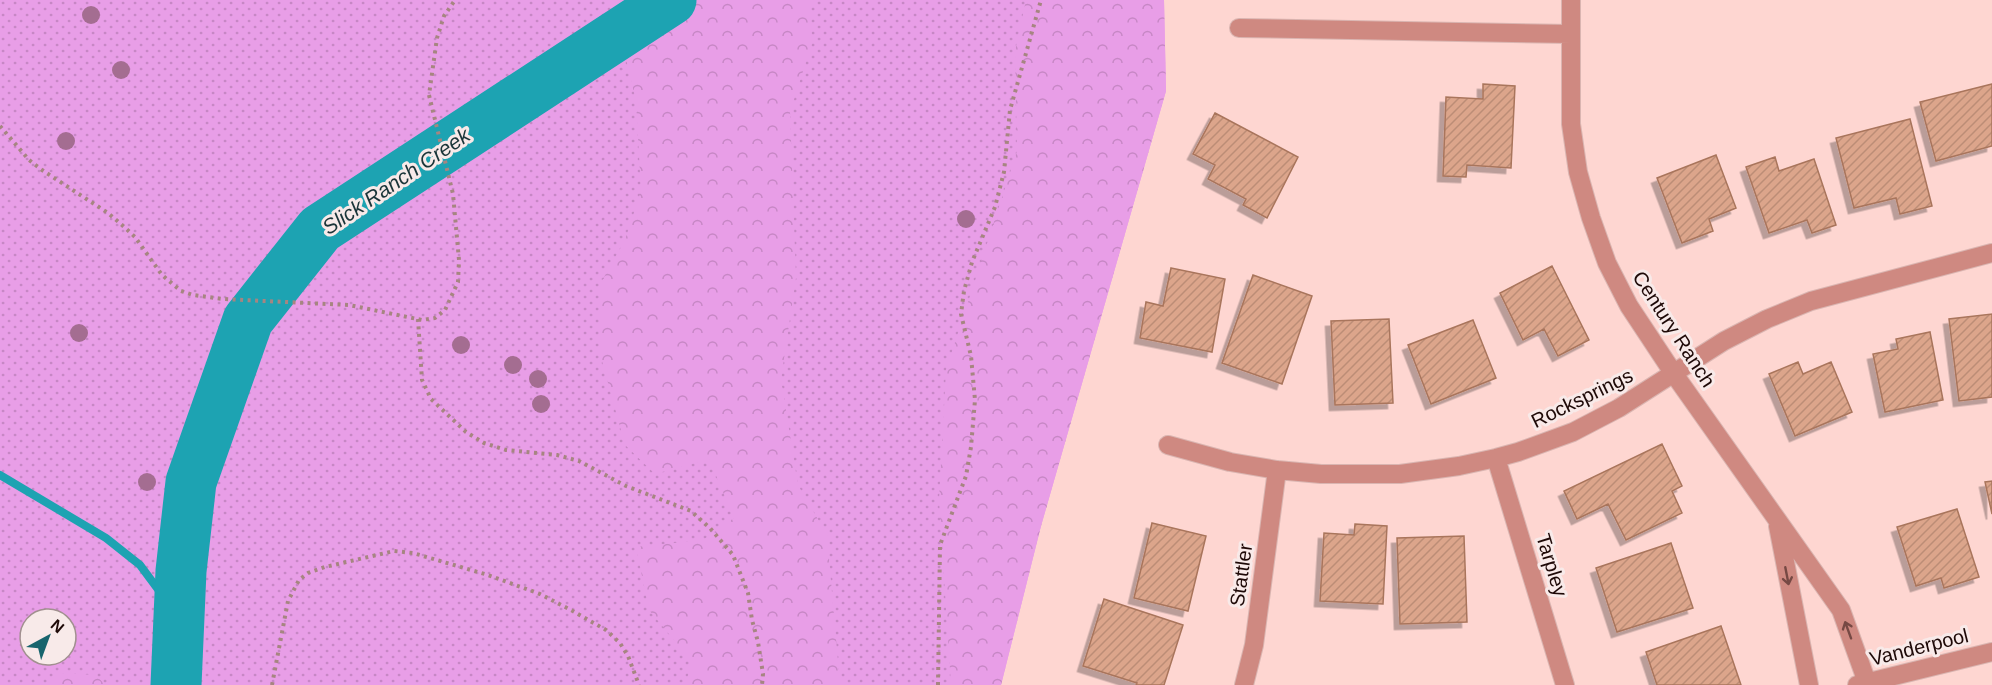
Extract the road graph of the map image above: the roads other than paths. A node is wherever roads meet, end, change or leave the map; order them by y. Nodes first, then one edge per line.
1 (1571, 0) edge
2 (1239, 28) dead end
3 (1571, 33) junction
4 (1992, 253) edge
5 (1674, 374) junction
6 (1168, 445) dead end
7 (1496, 458) junction
8 (1277, 470) junction
9 (1776, 518) junction
10 (1992, 652) edge
11 (1864, 684) edge
12 (1244, 685) edge
13 (1565, 685) edge
14 (1809, 685) edge

1 - 3 street, Century Ranch
2 - 3 street
3 - 5 street, Century Ranch
4 - 5 street, Rocksprings
5 - 7 street, Rocksprings
5 - 9 street, Century Ranch
6 - 8 street, Rocksprings
7 - 8 street, Rocksprings
7 - 13 street, Tarpley
8 - 12 street, Stattler
11 -> 9 street, Century Ranch
9 -> 14 street, Century Ranch
10 - 11 street, Vanderpool

